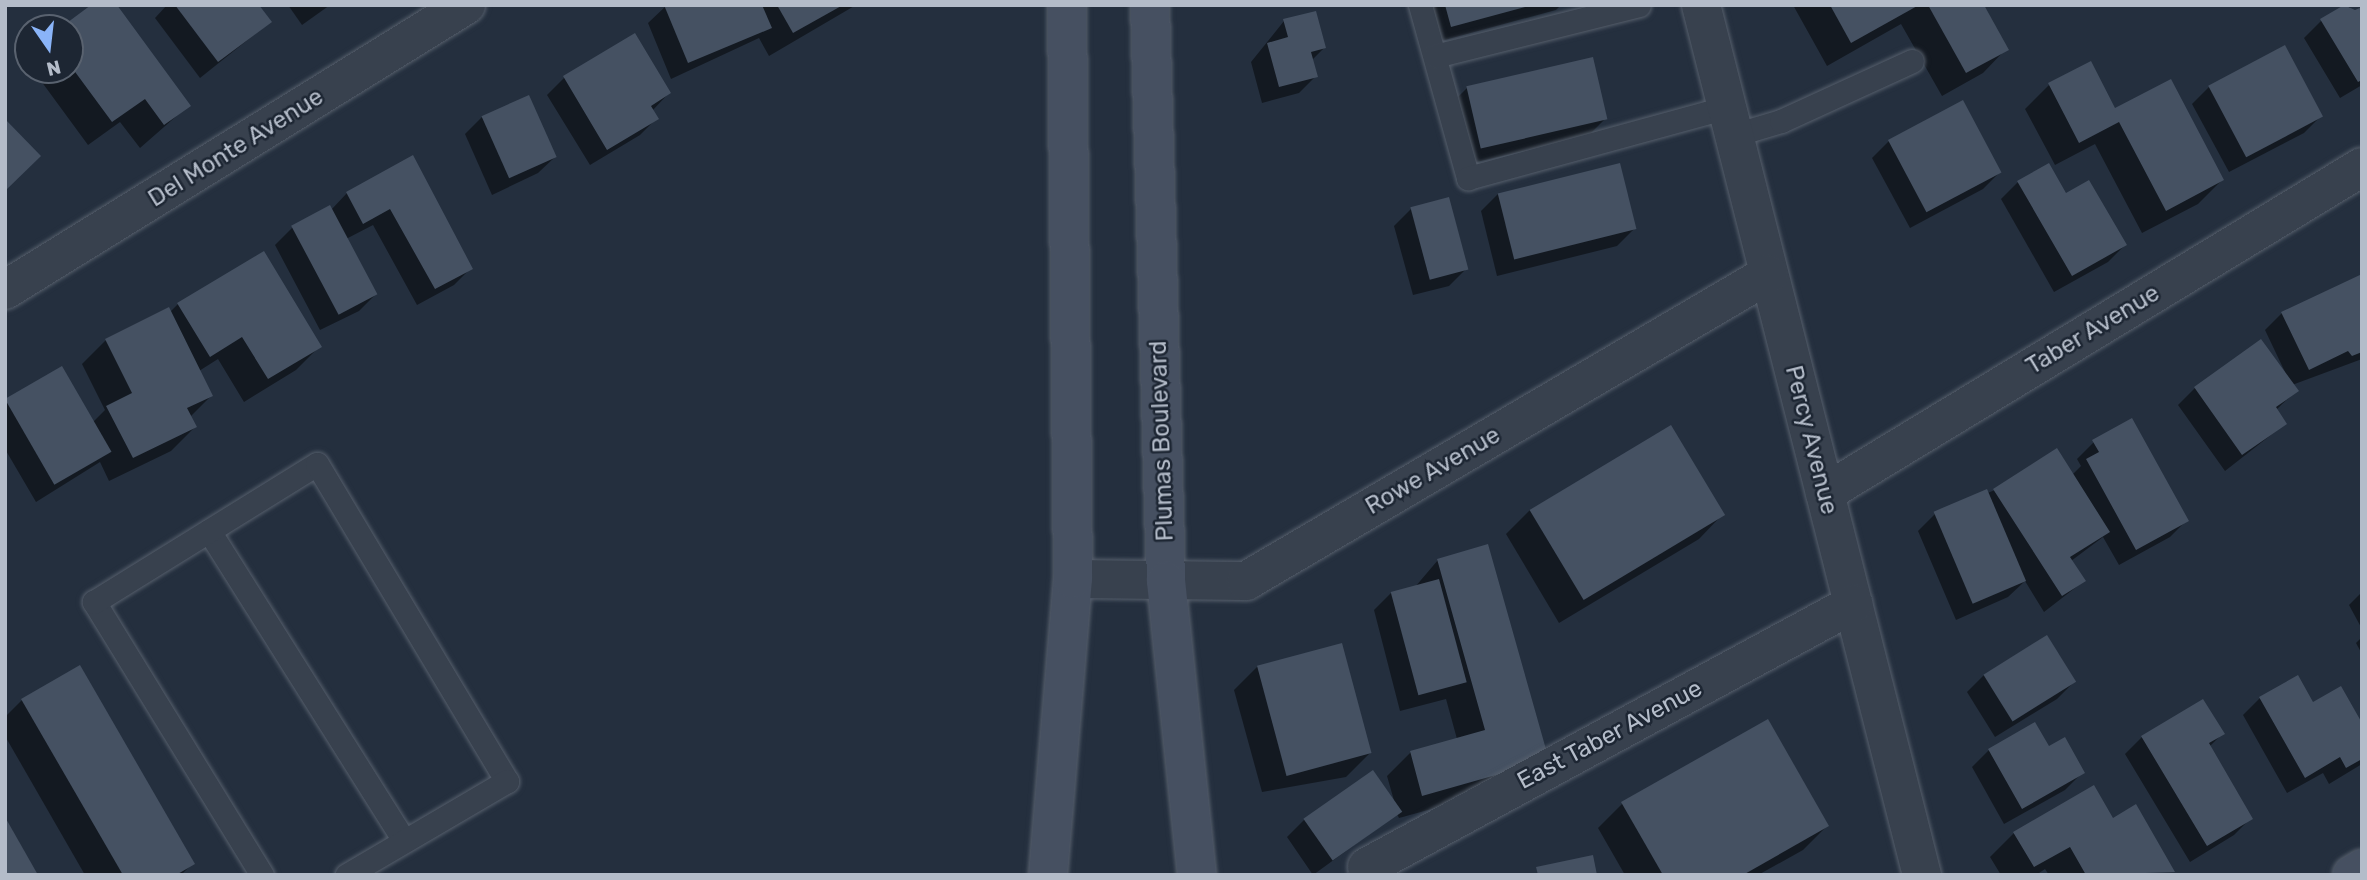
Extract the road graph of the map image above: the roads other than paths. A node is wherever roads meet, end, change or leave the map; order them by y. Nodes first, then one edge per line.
1 (466, 5) edge
2 (1067, 5) edge
3 (1150, 5) edge
4 (1420, 5) edge
5 (1639, 5) edge
6 (1701, 5) edge
7 (1435, 56) junction
8 (1912, 61) dead end
9 (1730, 121) junction
10 (2362, 167) edge
11 (1769, 274) junction
12 (5, 290) edge
13 (1825, 492) junction
14 (209, 531) junction
15 (1073, 579) junction
16 (1166, 581) junction
17 (1853, 604) junction
18 (404, 841) junction
19 (1367, 867) dead end
20 (2362, 869) edge
21 (261, 875) edge
22 (347, 875) edge
23 (1048, 875) edge
24 (1197, 875) edge
25 (1922, 875) edge
26 (2352, 875) edge

1 - 12 street, Del Monte Avenue
2 - 15 street
3 - 16 street, Plumas Boulevard
4 - 7 lane
5 - 7 lane
6 - 9 street, Percy Avenue
7 - 9 lane
8 - 9 lane
9 - 11 street, Percy Avenue
10 - 13 street, Taber Avenue
11 - 13 street, Percy Avenue
11 - 16 street, Rowe Avenue
13 - 17 street, Percy Avenue
14 - 18 lane
14 - 18 lane
14 - 21 lane
15 - 16 street, Rowe Avenue
15 - 23 street
16 - 24 street, Plumas Boulevard
17 - 19 street, East Taber Avenue
17 - 25 street, Percy Avenue
18 - 22 lane
20 - 26 street

